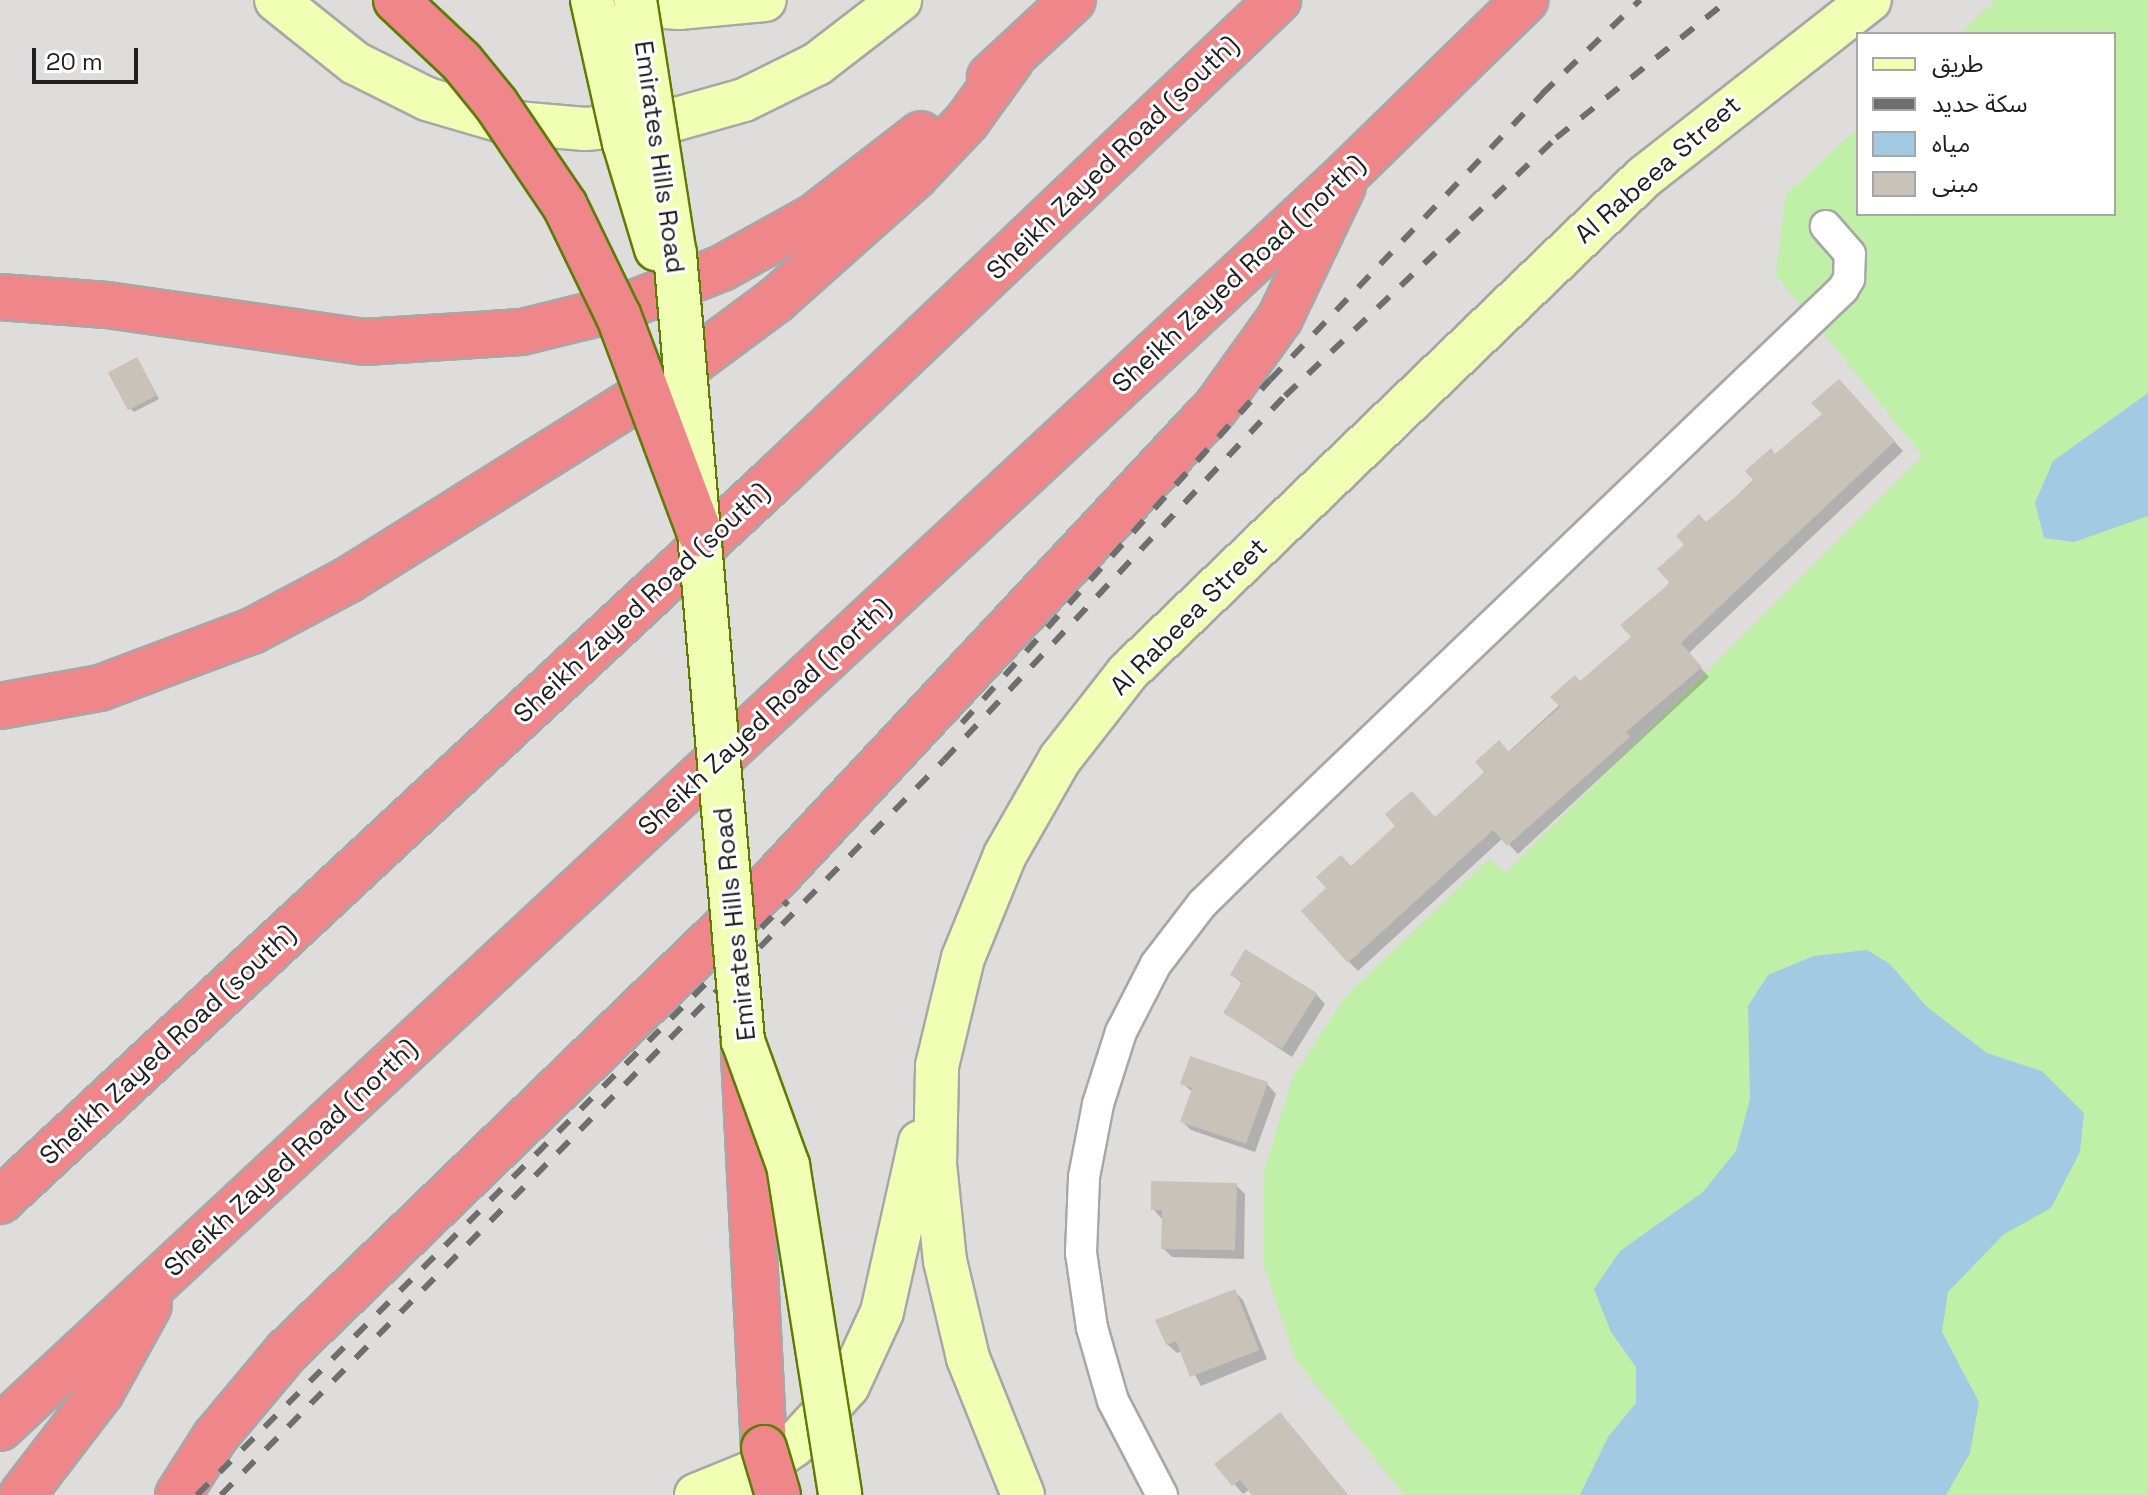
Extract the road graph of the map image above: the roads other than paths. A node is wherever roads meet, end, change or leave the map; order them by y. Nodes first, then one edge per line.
1 (276, 0) edge
2 (396, 0) edge
3 (585, 0) edge
4 (592, 0) edge
5 (635, 0) edge
6 (765, 0) edge
7 (900, 0) edge
8 (1073, 0) edge
9 (1278, 0) edge
10 (1525, 0) edge
11 (1870, 0) edge
12 (1011, 60) junction
13 (1348, 173) junction
14 (1826, 226) dead end
15 (0, 297) edge
16 (679, 314) junction
17 (700, 534) junction
18 (0, 706) edge
19 (743, 1041) junction
20 (937, 1066) junction
21 (0, 1201) edge
22 (160, 1281) junction
23 (0, 1428) edge
24 (764, 1448) junction
25 (22, 1495) edge
26 (178, 1495) edge
27 (696, 1495) edge
28 (756, 1495) edge
29 (778, 1495) edge
30 (840, 1495) edge
31 (1023, 1495) edge
32 (1162, 1495) edge

1 - 7 main road
2 - 17 highway, bridge
3 - 6 main road
4 - 16 main road, bridge
5 - 16 main road, Emirates Hills Road, bridge
8 - 12 highway
9 - 21 highway, Sheikh Zayed Road (south)
10 - 13 highway, Sheikh Zayed Road (north)
11 - 20 main road, Al Rabeea Street
12 - 15 highway
12 - 18 highway
13 - 22 highway, Sheikh Zayed Road (north)
13 - 26 highway
14 - 32 street
16 - 17 main road, Emirates Hills Road, bridge
17 - 19 main road, Emirates Hills Road, bridge
19 - 24 highway, bridge
19 - 30 main road, Emirates Hills Road, bridge
20 - 27 main road
20 - 31 main road, Al Rabeea Street
22 - 23 highway, Sheikh Zayed Road (north)
22 - 25 highway
24 - 28 main road
24 - 29 highway, bridge

